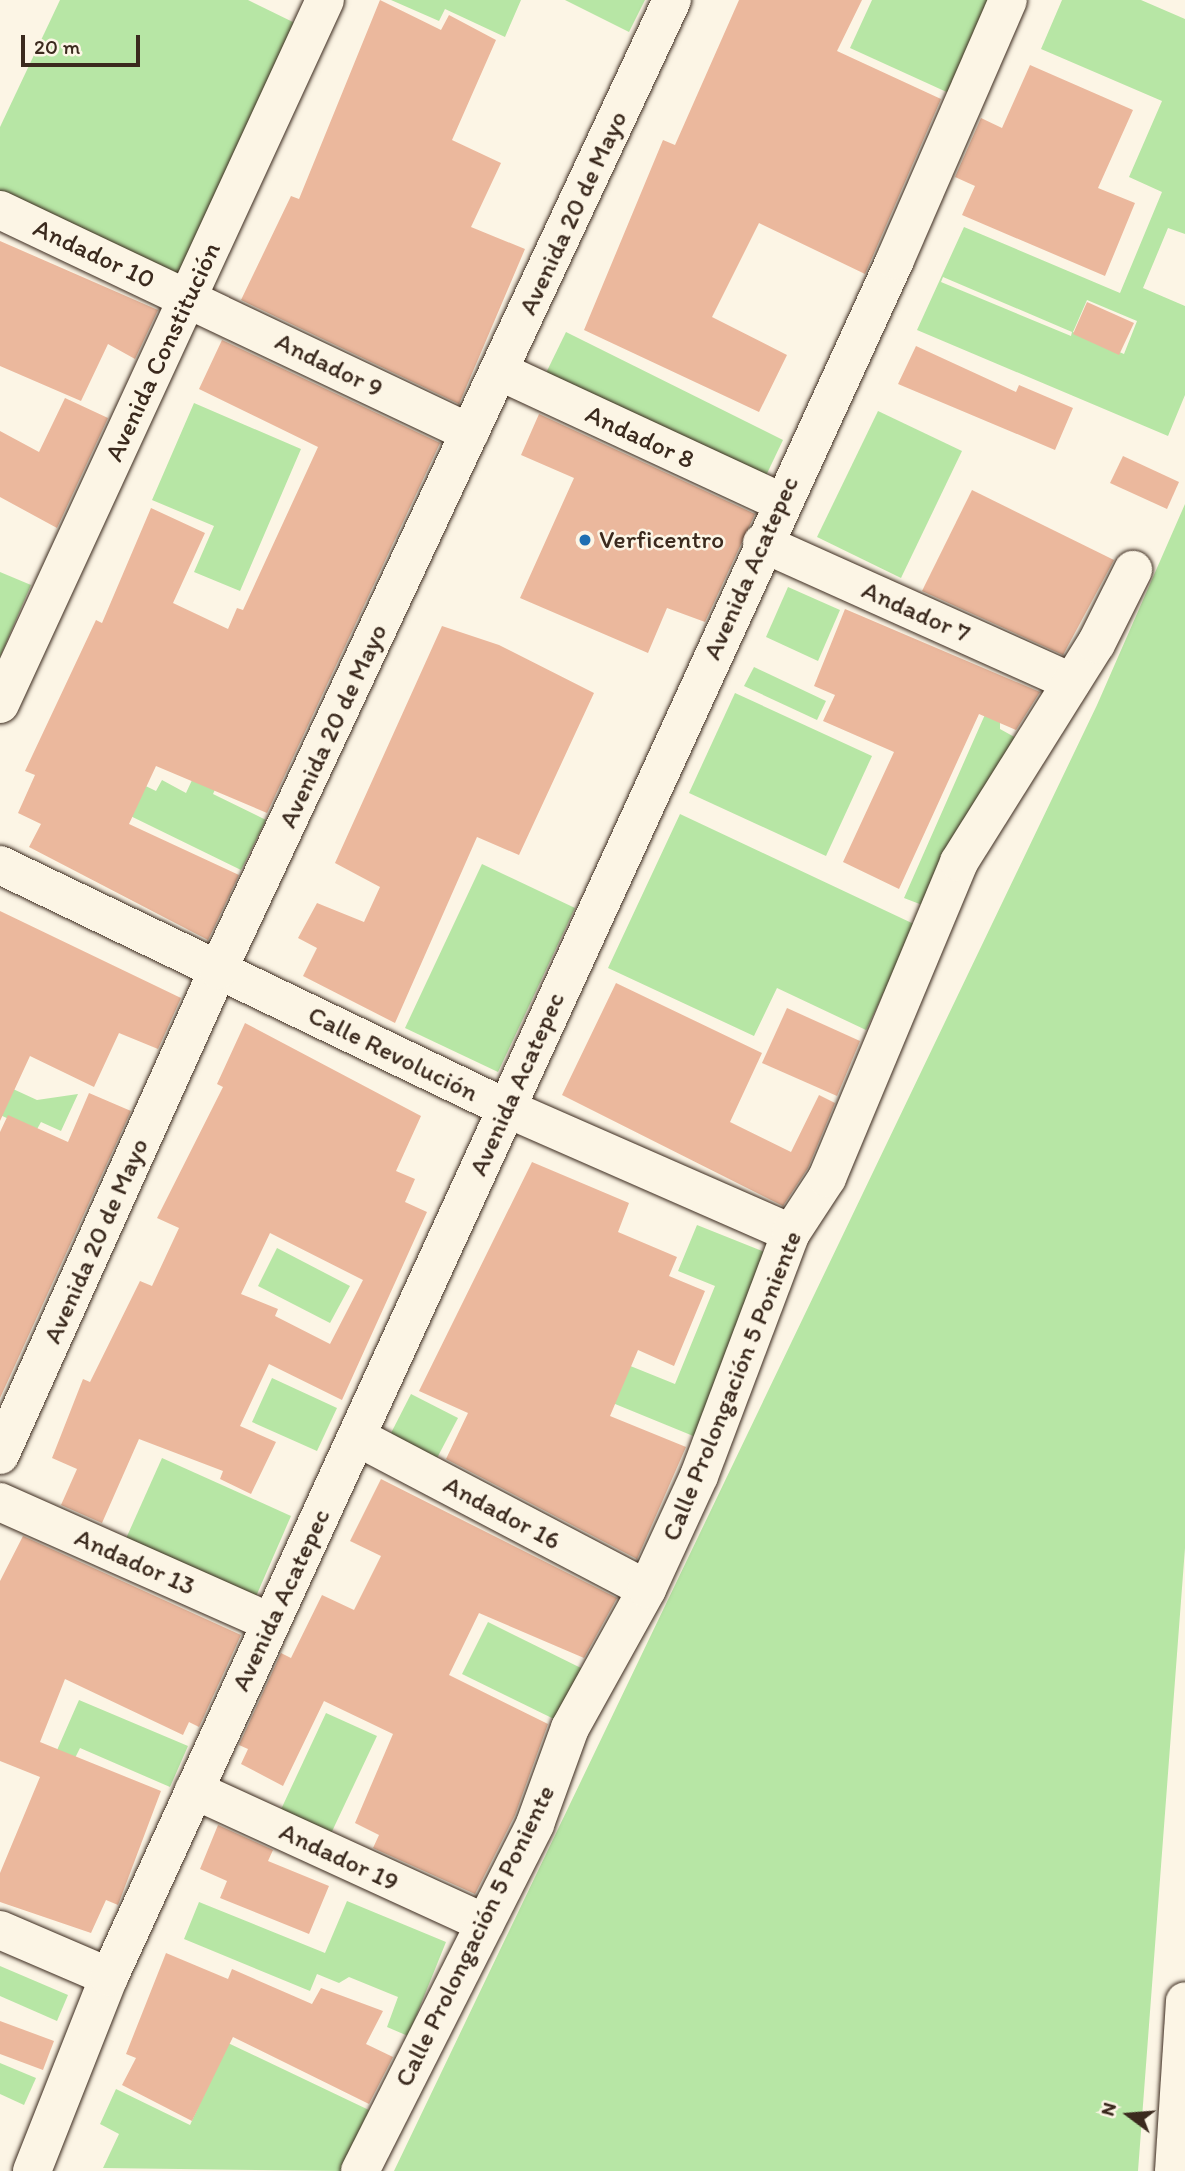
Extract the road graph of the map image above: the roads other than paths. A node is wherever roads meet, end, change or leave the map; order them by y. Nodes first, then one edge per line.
1 (325, 0) edge
2 (672, 0) edge
3 (1008, 0) edge
4 (0, 210) edge
5 (188, 297) junction
6 (499, 372) junction
7 (470, 433) junction
8 (780, 502) junction
9 (762, 542) junction
10 (1132, 570) dead end
11 (1071, 682) junction
12 (0, 704) edge
13 (0, 865) edge
14 (218, 970) junction
15 (506, 1108) junction
16 (792, 1233) junction
17 (357, 1437) junction
18 (0, 1455) edge
19 (0, 1502) edge
20 (647, 1589) junction
21 (271, 1622) junction
22 (194, 1790) junction
23 (485, 1923) junction
24 (0, 1930) edge
25 (109, 1977) junction
26 (1185, 2001) edge
27 (32, 2171) edge
28 (360, 2171) edge
29 (1174, 2171) edge

1 - 5 street, Avenida Constitución
2 - 6 street, Avenida 20 de Mayo
3 - 8 street, Avenida Acatepec
4 - 5 street, Andador 10
5 - 7 street, Andador 9
5 - 12 street, Avenida Constitución
6 - 7 street, Avenida 20 de Mayo
6 - 8 street, Andador 8
7 - 14 street, Avenida 20 de Mayo
8 - 9 street, Avenida Acatepec
9 - 11 street, Andador 7
9 - 15 street, Avenida Acatepec
10 - 11 street, Calle Prolongación 5 Poniente
11 - 16 street, Calle Prolongación 5 Poniente
13 - 14 street, Calle Revolución
14 - 15 street, Calle Revolución
14 - 18 street, Avenida 20 de Mayo
15 - 16 street, Calle Revolución
15 - 17 street, Avenida Acatepec
16 - 20 street, Calle Prolongación 5 Poniente
17 - 20 street, Andador 16
17 - 21 street, Avenida Acatepec
19 - 21 street, Andador 13
20 - 23 street, Calle Prolongación 5 Poniente
21 - 22 street, Avenida Acatepec
22 - 23 street, Andador 19
22 - 25 street, Avenida Acatepec
23 - 28 street, Calle Prolongación 5 Poniente
24 - 25 street
25 - 27 street, Avenida Acatepec
26 - 29 street

